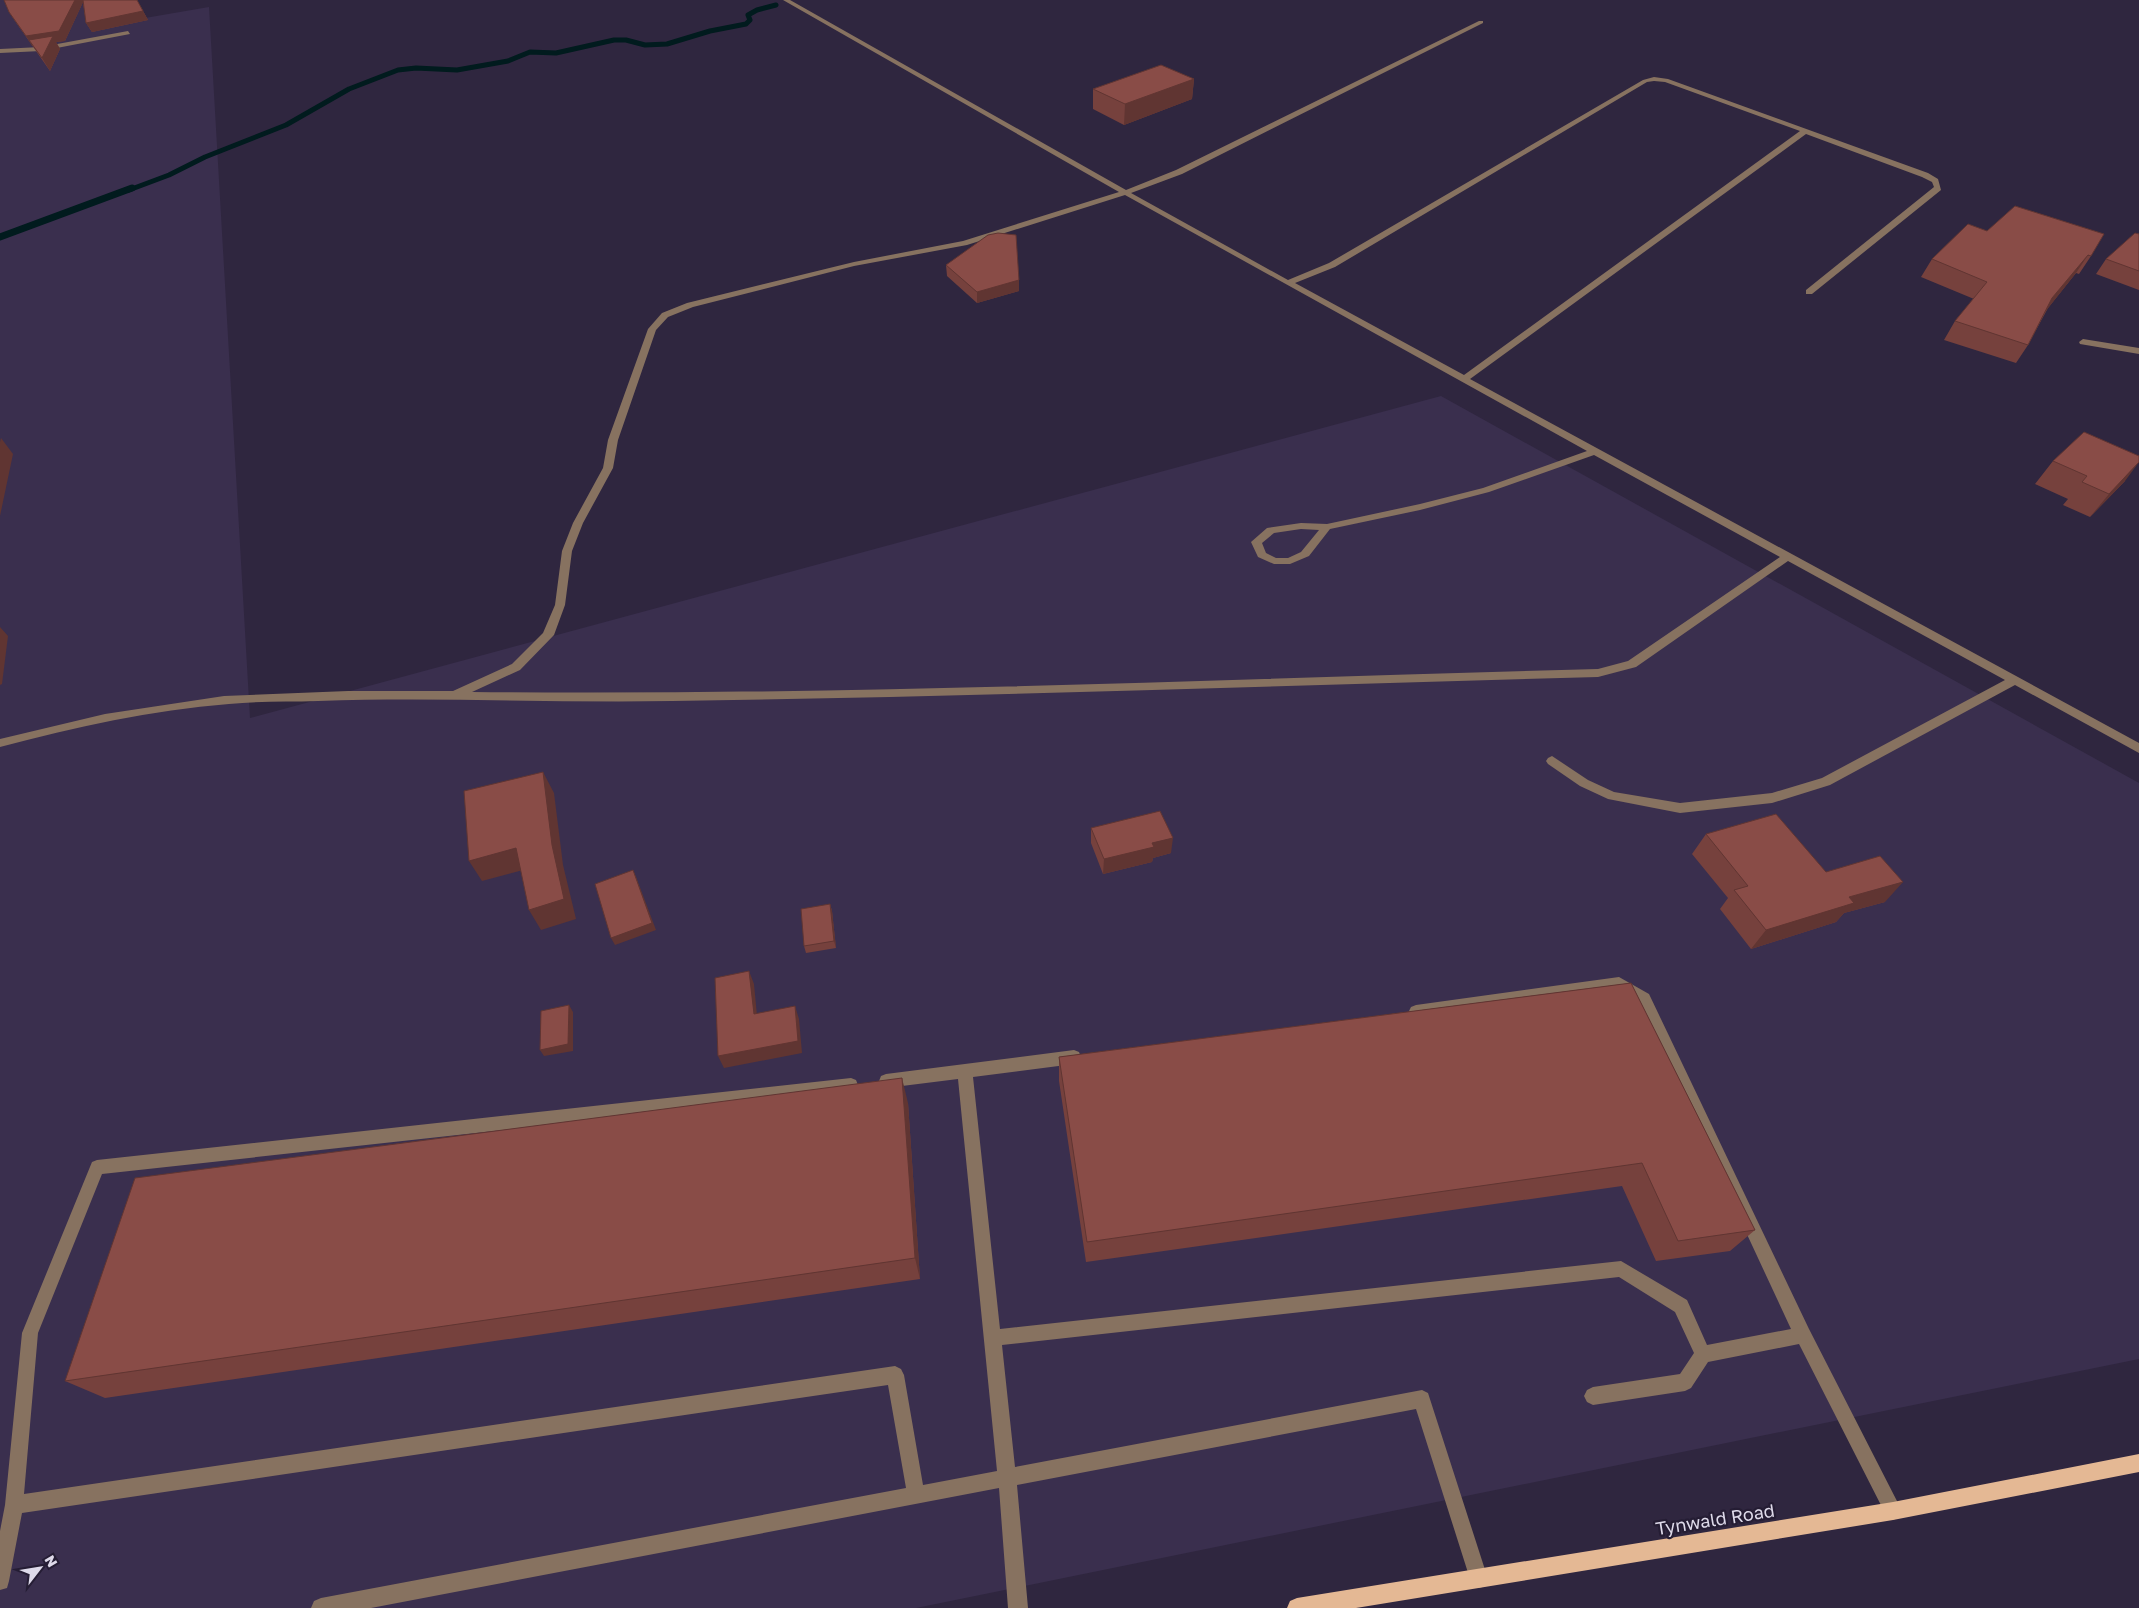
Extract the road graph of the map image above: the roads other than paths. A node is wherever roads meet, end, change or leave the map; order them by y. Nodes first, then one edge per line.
1 (786, 0) edge
2 (1481, 22) dead end
3 (128, 32) dead end
4 (0, 51) edge
5 (1805, 131) junction
6 (1124, 193) junction
7 (1288, 283) junction
8 (1809, 292) dead end
9 (2083, 342) dead end
10 (2139, 351) edge
11 (1464, 379) junction
12 (1595, 451) junction
13 (1327, 527) junction
14 (1788, 556) junction
15 (2015, 680) junction
16 (453, 695) junction
17 (0, 743) edge
18 (2139, 748) edge
19 (1552, 762) dead end
20 (1404, 1013) edge
21 (1092, 1055) edge
22 (965, 1072) junction
23 (1803, 1335) junction
24 (992, 1338) junction
25 (1703, 1354) junction
26 (1593, 1396) dead end
27 (2139, 1463) edge
28 (1007, 1478) junction
29 (916, 1495) junction
30 (14, 1505) junction
31 (1893, 1511) junction
32 (1479, 1579) junction
33 (0, 1581) edge
34 (333, 1607) edge
35 (1018, 1608) edge
36 (1298, 1608) edge

1 - 6 street
2 - 6 street
3 - 4 street
5 - 7 street
5 - 8 street
5 - 11 street
6 - 7 street
6 - 16 street
7 - 11 street
9 - 10 street
11 - 12 street
12 - 13 street
12 - 14 street
13 - 13 street
14 - 15 street
14 - 16 street
15 - 18 street
15 - 19 street
16 - 17 street
20 - 23 street
21 - 22 street
22 - 24 street
22 - 30 street
23 - 25 street
23 - 31 street
24 - 25 street
24 - 28 street
25 - 26 street
27 - 31 main road, Tynwald Road
28 - 29 street
28 - 32 street
28 - 35 street
29 - 30 street
29 - 34 street
30 - 33 street
31 - 32 main road, Tynwald Road
32 - 36 main road, Tynwald Road

